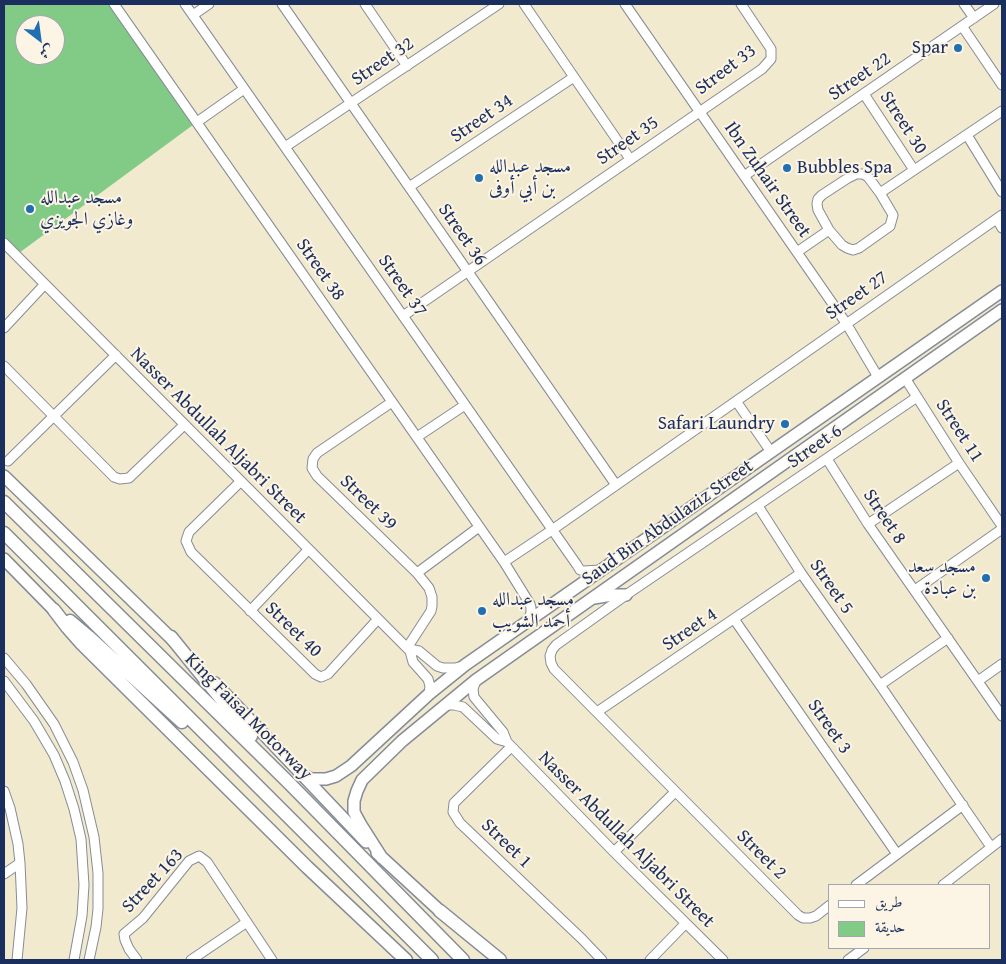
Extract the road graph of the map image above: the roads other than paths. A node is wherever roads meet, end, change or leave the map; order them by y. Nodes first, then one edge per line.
1 (114, 4) edge
2 (185, 4) edge
3 (209, 4) edge
4 (282, 4) edge
5 (365, 4) edge
6 (499, 4) edge
7 (524, 4) edge
8 (625, 4) edge
9 (741, 4) edge
10 (964, 4) edge
11 (994, 4) edge
12 (193, 15) junction
13 (974, 18) junction
14 (962, 26) junction
15 (407, 66) junction
16 (574, 76) junction
17 (1002, 85) edge
18 (244, 89) junction
19 (864, 94) junction
20 (351, 103) junction
21 (699, 111) junction
22 (1002, 111) edge
23 (197, 122) junction
24 (967, 135) junction
25 (285, 147) junction
26 (630, 159) junction
27 (914, 170) junction
28 (744, 176) junction
29 (409, 188) junction
30 (1002, 192) edge
31 (880, 193) junction
32 (1000, 217) edge
33 (1002, 228) edge
34 (829, 230) junction
35 (4, 243) edge
36 (797, 252) junction
37 (468, 272) junction
38 (45, 284) junction
39 (1002, 290) edge
40 (1002, 310) edge
41 (403, 316) junction
42 (846, 324) junction
43 (4, 328) edge
44 (116, 355) junction
45 (4, 366) edge
46 (878, 377) junction
47 (905, 378) junction
48 (917, 397) junction
49 (736, 401) junction
50 (392, 402) junction
51 (465, 405) junction
52 (54, 416) junction
53 (184, 425) junction
54 (417, 437) junction
55 (771, 452) junction
56 (827, 459) junction
57 (8, 461) dead end
58 (960, 463) junction
59 (4, 476) edge
60 (240, 482) junction
61 (616, 485) junction
62 (4, 502) edge
63 (758, 506) junction
64 (686, 511) junction
65 (674, 520) junction
66 (868, 524) junction
67 (695, 525) junction
68 (479, 526) junction
69 (1002, 528) edge
70 (552, 530) junction
71 (4, 533) edge
72 (308, 550) junction
73 (4, 560) edge
74 (504, 562) junction
75 (637, 566) junction
76 (600, 570) junction
77 (417, 573) junction
78 (801, 573) junction
79 (915, 590) junction
80 (626, 595) junction
81 (590, 599) junction
82 (54, 610) junction
83 (250, 611) junction
84 (378, 619) junction
85 (734, 619) junction
86 (527, 622) junction
87 (171, 637) junction
88 (948, 638) junction
89 (408, 650) junction
90 (4, 658) edge
91 (1002, 664) edge
92 (465, 665) junction
93 (554, 669) joint
94 (476, 680) junction
95 (4, 681) edge
96 (978, 681) junction
97 (880, 685) junction
98 (429, 694) junction
99 (445, 705) junction
100 (597, 712) junction
101 (1002, 716) edge
102 (391, 728) junction
103 (402, 741) junction
104 (509, 744) junction
105 (239, 768) junction
106 (300, 772) junction
107 (290, 784) junction
108 (4, 792) edge
109 (675, 792) junction
110 (963, 805) junction
111 (1002, 839) edge
112 (991, 847) junction
113 (614, 852) junction
114 (897, 854) junction
115 (382, 858) junction
116 (20, 863) junction
117 (4, 874) edge
118 (857, 884) edge
119 (944, 884) edge
120 (828, 906) edge
121 (440, 911) junction
122 (246, 922) junction
123 (686, 924) junction
124 (863, 949) edge
125 (17, 960) edge
126 (74, 960) edge
127 (89, 960) edge
128 (137, 960) edge
129 (191, 960) edge
130 (272, 960) edge
131 (406, 960) edge
132 (432, 960) edge
133 (464, 960) edge
134 (492, 960) edge
135 (500, 960) edge
136 (602, 960) edge
137 (650, 960) edge
138 (723, 960) edge
139 (848, 960) edge

1 - 23 street, Street 38
2 - 12 street, Street 37
3 - 12 street
4 - 20 street, Street 36
5 - 15 street
6 - 15 street, Street 32
7 - 16 street
8 - 21 street, Ibn Zuhair Street
9 - 21 street, Street 33
10 - 13 street
11 - 13 street, Street 22
12 - 18 street, Street 37
13 - 14 street, Street 22
14 - 17 street
14 - 19 street, Street 22
15 - 20 street, Street 32
16 - 26 street
16 - 29 street, Street 34
18 - 23 street
18 - 25 street, Street 37
19 - 27 street, Street 30
19 - 28 street, Street 22
20 - 25 street, Street 32
20 - 29 street, Street 36
21 - 26 street, Street 35
21 - 28 street, Ibn Zuhair Street
22 - 24 street, Street 30
23 - 50 street, Street 38
24 - 27 street, Street 30
24 - 30 street
25 - 41 street, Street 37
26 - 37 street, Street 35
27 - 31 street, Street 30
28 - 36 street, Ibn Zuhair Street
29 - 37 street, Street 36
31 - 34 street
31 - 34 street
32 - 33 street, Street 27
32 - 42 street, Street 27
34 - 36 street
35 - 38 street, Nasser Abdullah Aljabri Street
36 - 42 street, Ibn Zuhair Street
37 - 41 street, Street 35
37 - 61 street, Street 36
38 - 43 street
38 - 44 street, Nasser Abdullah Aljabri Street
39 - 46 main road, Saud Bin Abdulaziz Street
40 - 47 main road, Saud Bin Abdulaziz Street
41 - 51 street, Street 37
42 - 46 street, Ibn Zuhair Street
42 - 49 street, Street 27
44 - 52 street
44 - 53 street, Nasser Abdullah Aljabri Street
45 - 52 street
46 - 55 main road, Saud Bin Abdulaziz Street
47 - 48 street, Street 11
47 - 67 main road, Saud Bin Abdulaziz Street
48 - 56 street, Street 6
48 - 58 street, Street 11
49 - 55 street
49 - 61 street, Street 27
50 - 54 street, Street 38
50 - 77 street, Street 39
51 - 54 street
51 - 70 street, Street 37
52 - 53 street
52 - 57 street
53 - 60 street, Nasser Abdullah Aljabri Street
54 - 68 street, Street 38
55 - 64 main road, Saud Bin Abdulaziz Street
56 - 63 street, Street 6
56 - 66 street, Street 8
58 - 66 street
58 - 69 street, Street 11
59 - 87 main road, King Faisal Motorway
60 - 72 street, Nasser Abdullah Aljabri Street
60 - 83 street, Street 40
61 - 70 street, Street 27
62 - 107 highway, King Faisal Motorway
63 - 78 street, Street 5
63 - 80 street, Street 6
64 - 65 main road, Saud Bin Abdulaziz Street
64 - 67 main road
65 - 75 main road
65 - 76 main road, Saud Bin Abdulaziz Street
66 - 79 street, Street 8
67 - 75 main road, Saud Bin Abdulaziz Street
68 - 74 street, Street 38
68 - 77 street
69 - 79 street
70 - 74 street, Street 27
70 - 76 street, Street 37
71 - 105 highway
72 - 83 street, Street 40
72 - 84 street, Nasser Abdullah Aljabri Street
73 - 82 main road
74 - 86 street, Street 38
75 - 81 main road, Saud Bin Abdulaziz Street
76 - 86 main road, Saud Bin Abdulaziz Street
77 - 89 street, Street 39
78 - 85 street, Street 4
78 - 97 street, Street 5
79 - 88 street, Street 8
80 - 81 main road
80 - 93 street, Street 6
81 - 94 main road, Saud Bin Abdulaziz Street
82 - 105 highway
82 - 131 highway
83 - 84 street, Street 40
84 - 89 street, Nasser Abdullah Aljabri Street
85 - 100 street, Street 4
85 - 114 street, Street 3
86 - 92 main road, Saud Bin Abdulaziz Street
87 - 106 main road, King Faisal Motorway
87 - 107 highway
88 - 96 street, Street 8
88 - 97 street
89 - 92 street, Nasser Abdullah Aljabri Street
89 - 98 street, Nasser Abdullah Aljabri Street
90 - 127 street
91 - 96 street
92 - 98 main road, Saud Bin Abdulaziz Street
93 - 100 street, Street 2
94 - 99 main road, Saud Bin Abdulaziz Street
94 - 104 street, Nasser Abdullah Aljabri Street
95 - 126 street
96 - 101 street, Street 8
97 - 110 street, Street 5
98 - 102 main road, Saud Bin Abdulaziz Street
99 - 103 main road, Saud Bin Abdulaziz Street
99 - 104 street, Nasser Abdullah Aljabri Street
100 - 109 street, Street 2
102 - 103 main road
102 - 106 main road, Saud Bin Abdulaziz Street
103 - 115 main road, Saud Bin Abdulaziz Street
104 - 113 street, Nasser Abdullah Aljabri Street
104 - 136 street, Street 1
105 - 132 highway
106 - 115 main road, King Faisal Motorway
107 - 133 highway, King Faisal Motorway
108 - 116 street
109 - 113 street
109 - 120 street, Street 2
110 - 112 street, Street 5
110 - 114 street
111 - 112 street
112 - 119 street
113 - 123 street, Nasser Abdullah Aljabri Street
114 - 118 street
115 - 121 main road, King Faisal Motorway
116 - 117 street
116 - 125 street
121 - 134 highway
121 - 135 highway
122 - 128 street, Street 163
122 - 129 street
122 - 130 street, Street 163
123 - 137 street
123 - 138 street, Nasser Abdullah Aljabri Street
124 - 139 street

